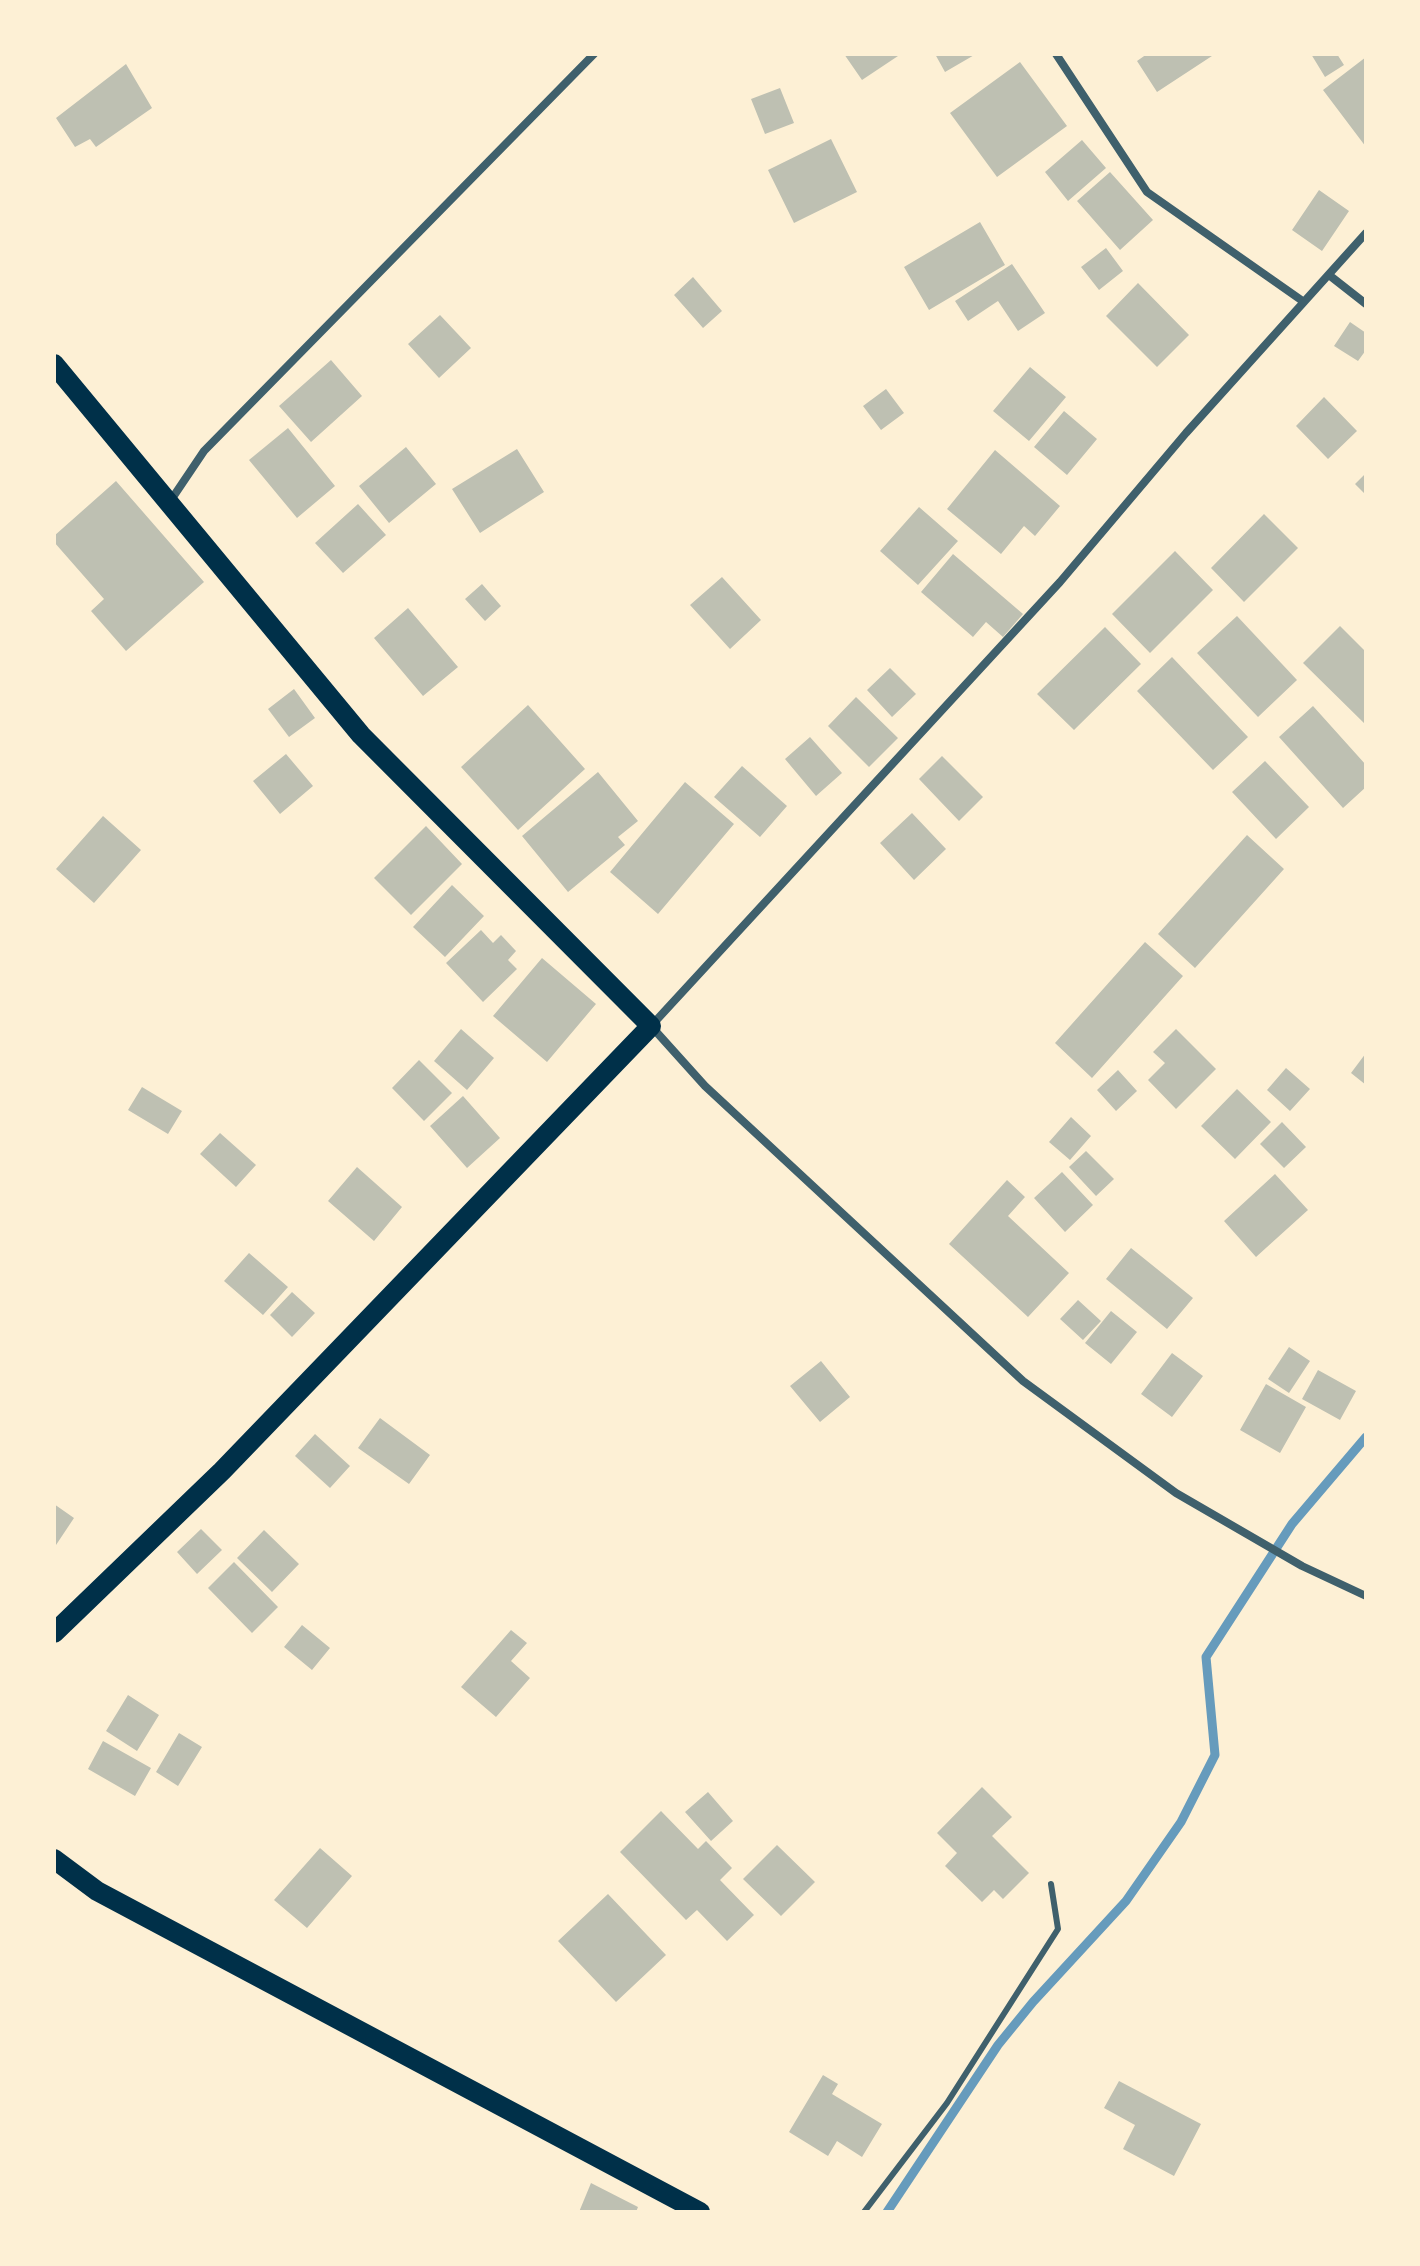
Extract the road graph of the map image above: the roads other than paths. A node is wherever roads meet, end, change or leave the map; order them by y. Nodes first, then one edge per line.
1 (594, 54) edge
2 (1056, 54) edge
3 (1366, 233) edge
4 (1329, 275) junction
5 (1304, 302) junction
6 (1366, 304) edge
7 (54, 364) edge
8 (169, 503) junction
9 (651, 1026) junction
10 (1366, 1596) edge
11 (54, 1633) edge
12 (54, 1859) edge
13 (1051, 1884) dead end
14 (700, 2212) edge
15 (864, 2212) edge

1 - 8 street
2 - 5 street
3 - 4 street
4 - 5 street
4 - 6 street
5 - 9 street
7 - 8 main road
8 - 9 main road
9 - 10 street
9 - 11 main road
12 - 14 main road
13 - 15 lane

